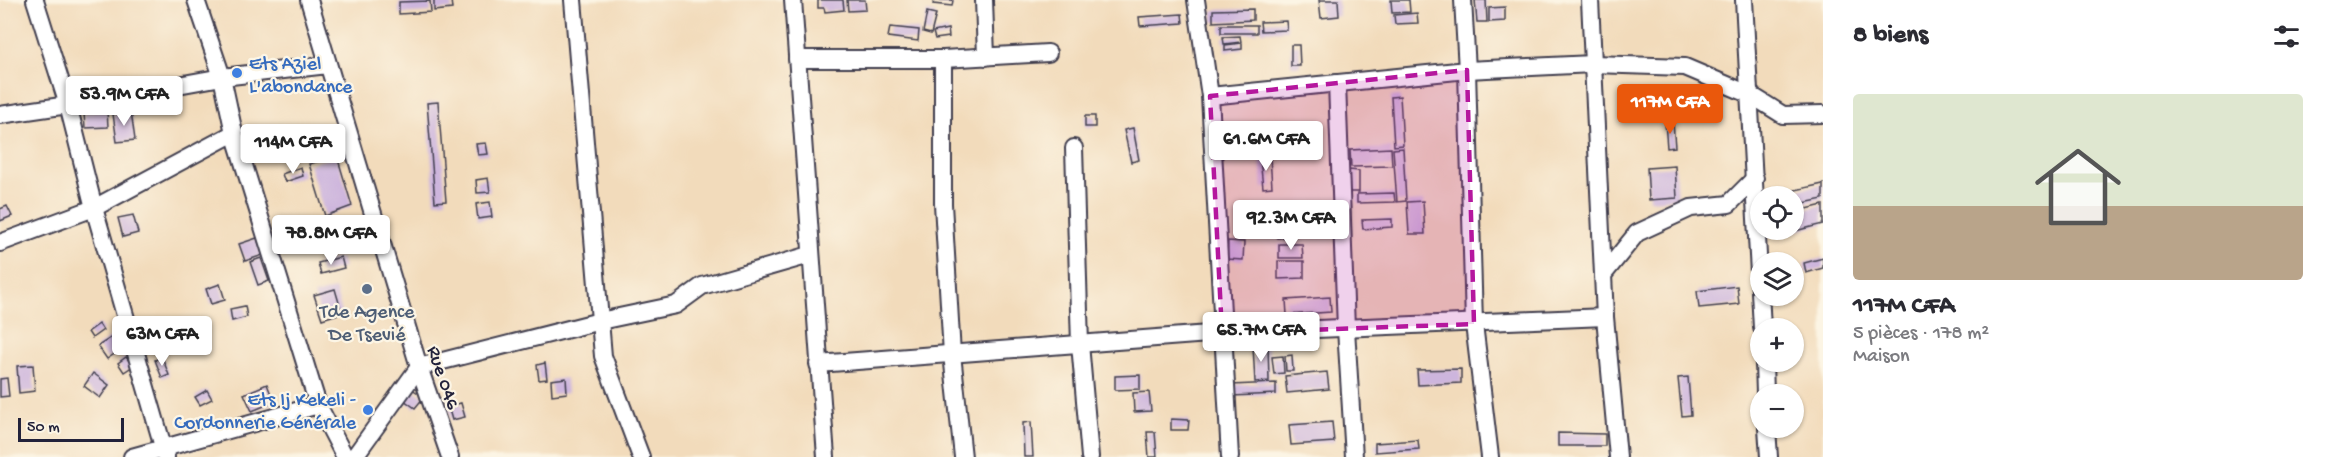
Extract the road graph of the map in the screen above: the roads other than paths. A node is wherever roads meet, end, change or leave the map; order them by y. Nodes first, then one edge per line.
1 (35, 0) edge
2 (196, 0) edge
3 (309, 0) edge
4 (573, 0) edge
5 (793, 0) edge
6 (984, 0) edge
7 (1196, 0) edge
8 (1463, 0) edge
9 (1590, 0) edge
10 (1744, 0) edge
11 (1048, 53) dead end
12 (986, 57) junction
13 (796, 59) junction
14 (943, 59) junction
15 (1593, 64) junction
16 (328, 65) junction
17 (1467, 70) junction
18 (222, 77) junction
19 (1337, 83) junction
20 (1751, 95) junction
21 (1210, 96) junction
22 (68, 105) junction
23 (1823, 114) edge
24 (0, 115) edge
25 (234, 133) junction
26 (1074, 148) dead end
27 (1755, 178) junction
28 (94, 207) junction
29 (0, 243) edge
30 (810, 255) junction
31 (1603, 275) junction
32 (1605, 317) junction
33 (1762, 318) edge
34 (600, 321) junction
35 (1474, 324) junction
36 (1346, 328) junction
37 (1222, 333) junction
38 (1080, 344) junction
39 (952, 354) junction
40 (818, 364) junction
41 (419, 368) junction
42 (318, 405) junction
43 (1768, 438) edge
44 (165, 453) edge
45 (132, 457) edge
46 (345, 457) edge
47 (354, 457) edge
48 (450, 457) edge
49 (641, 457) edge
50 (826, 457) edge
51 (963, 457) edge
52 (1090, 457) edge
53 (1230, 457) edge
54 (1354, 457) edge
55 (1490, 457) edge
56 (1618, 457) edge
57 (1769, 457) edge

1 - 22 street
2 - 18 street
3 - 16 street, Rue 046 / Rue 046
4 - 34 street
5 - 13 street
6 - 12 street
7 - 21 street
8 - 17 street
9 - 15 street
10 - 20 street
11 - 12 street
12 - 14 street
13 - 14 street
13 - 30 street
14 - 39 street
15 - 17 street
15 - 20 street
15 - 31 street
16 - 18 street
16 - 41 street, Rue 046 / Rue 046
17 - 19 street
17 - 35 street
18 - 22 street
18 - 25 street
19 - 21 street
19 - 36 street
20 - 23 street
20 - 27 street
21 - 37 street
22 - 24 street
22 - 28 street
25 - 28 street
25 - 42 street
26 - 38 street
27 - 31 street
27 - 33 street
28 - 29 street
28 - 44 street
30 - 34 street
30 - 40 street
31 - 32 street
32 - 35 street
32 - 56 street
34 - 41 street
34 - 49 street
35 - 36 street
35 - 55 street
36 - 37 street
36 - 54 street
37 - 38 street
37 - 53 street
38 - 39 street
38 - 52 street
39 - 40 street
39 - 51 street
40 - 50 street
41 - 47 street
41 - 48 street, Rue 046 / Rue 046
42 - 44 street
42 - 46 street
43 - 57 street
44 - 45 street

